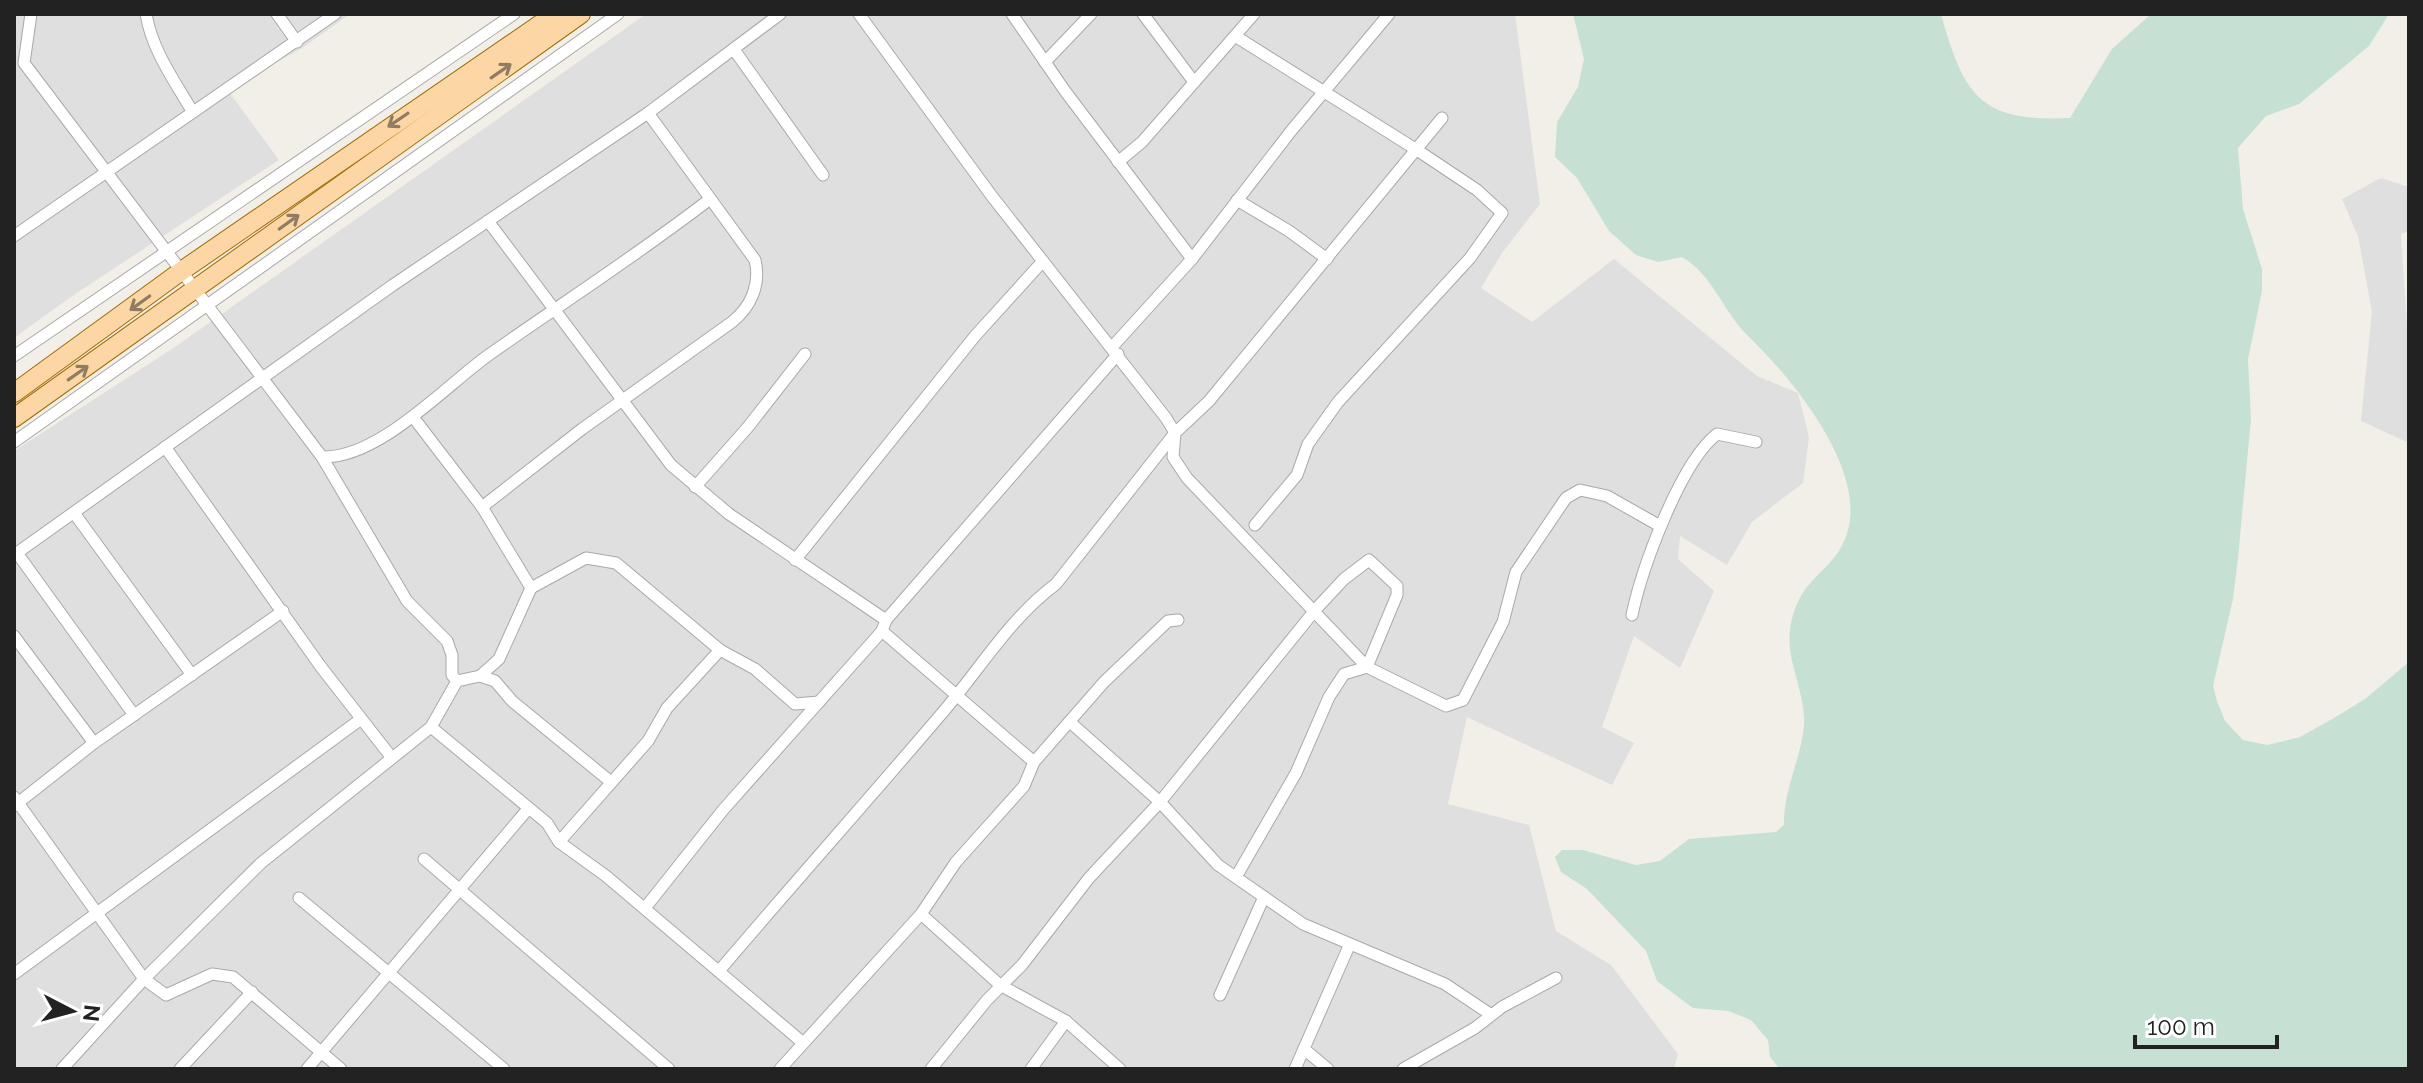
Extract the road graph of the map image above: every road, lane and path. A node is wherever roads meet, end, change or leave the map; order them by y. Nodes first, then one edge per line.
1 (31, 14) edge
2 (146, 14) edge
3 (277, 14) edge
4 (335, 14) edge
5 (514, 14) edge
6 (555, 14) edge
7 (581, 14) edge
8 (618, 14) edge
9 (780, 14) edge
10 (859, 14) edge
11 (1012, 14) edge
12 (1091, 14) edge
13 (1143, 14) edge
14 (1254, 14) edge
15 (1389, 14) edge
16 (1235, 36) junction
17 (297, 42) junction
18 (735, 51) junction
19 (1045, 62) junction
20 (19, 63) edge
21 (1194, 82) junction
22 (1325, 93) junction
23 (192, 111) junction
24 (648, 113) junction
25 (1442, 118) dead end
26 (1417, 150) junction
27 (1118, 162) junction
28 (105, 172) junction
29 (823, 175) dead end
30 (710, 199) junction
31 (1237, 200) junction
32 (488, 221) junction
33 (14, 236) edge
34 (164, 251) junction
35 (1192, 259) junction
36 (1327, 259) junction
37 (1043, 261) junction
38 (180, 272) junction
39 (203, 297) junction
40 (555, 313) junction
41 (1116, 350) junction
42 (805, 354) dead end
43 (14, 356) edge
44 (262, 381) junction
45 (14, 393) edge
46 (621, 401) junction
47 (413, 417) junction
48 (14, 418) edge
49 (1175, 433) junction
50 (14, 442) edge
51 (1756, 442) dead end
52 (165, 447) junction
53 (322, 457) junction
54 (695, 487) junction
55 (482, 507) junction
56 (74, 513) junction
57 (1255, 525) dead end
58 (1660, 526) junction
59 (16, 554) edge
60 (795, 560) junction
61 (531, 588) junction
62 (1316, 609) junction
63 (283, 611) junction
64 (1632, 615) dead end
65 (1178, 620) dead end
66 (884, 625) junction
67 (14, 636) edge
68 (720, 650) junction
69 (1367, 667) junction
70 (192, 675) junction
71 (480, 676) junction
72 (457, 681) junction
73 (957, 696) junction
74 (819, 702) junction
75 (134, 715) junction
76 (361, 719) junction
77 (1071, 723) junction
78 (431, 727) junction
79 (94, 743) junction
80 (392, 758) junction
81 (1034, 762) junction
82 (611, 782) junction
83 (16, 802) edge
84 (1160, 802) junction
85 (528, 809) junction
86 (559, 842) junction
87 (424, 859) dead end
88 (1236, 877) junction
89 (459, 892) junction
90 (1264, 897) junction
91 (299, 898) dead end
92 (645, 908) junction
93 (97, 914) junction
94 (921, 914) junction
95 (1349, 946) junction
96 (719, 971) junction
97 (391, 973) junction
98 (14, 974) edge
99 (1556, 978) dead end
100 (144, 979) junction
101 (1000, 985) junction
102 (252, 992) junction
103 (1220, 995) dead end
104 (1490, 1014) junction
105 (1066, 1021) junction
106 (802, 1042) junction
107 (1304, 1049) junction
108 (322, 1052) junction
109 (62, 1069) edge
110 (180, 1069) edge
111 (307, 1069) edge
112 (341, 1069) edge
113 (504, 1069) edge
114 (669, 1069) edge
115 (780, 1069) edge
116 (931, 1069) edge
117 (1031, 1069) edge
118 (1120, 1069) edge
119 (1295, 1069) edge
120 (1328, 1069) edge
121 (1403, 1069) edge

1 - 20 street
2 - 23 street
3 - 17 street
4 - 17 street
5 - 34 street
6 -> 38 main road
39 -> 7 main road
8 - 39 street
9 - 18 street
10 - 37 street
11 - 19 street
12 - 19 street
13 - 21 street
14 - 16 street
15 - 22 street
16 - 21 street
16 - 22 street
17 - 23 street
18 - 24 street
18 - 29 street
19 - 27 street
20 - 28 street
21 - 27 street
22 - 26 street
22 - 31 street
23 - 28 street
24 - 30 street
24 - 32 street
25 - 26 street
26 - 36 street
26 - 57 street
27 - 35 street
28 - 33 street
28 - 34 street
30 - 40 street
30 - 46 street
31 - 35 street
31 - 36 street
32 - 40 street
32 - 44 street
34 - 38 street
34 - 43 street
35 - 41 street
36 - 49 street
37 - 41 street
37 - 60 street
38 - 39 street
38 -> 45 main road
39 - 44 street
48 -> 39 main road
39 - 50 street
40 - 46 street
40 - 47 street
41 - 49 street
41 - 66 street
42 - 54 street
44 - 52 street
44 - 53 street
46 - 54 street
46 - 55 street
47 - 53 street
47 - 55 street
49 - 62 street
49 - 73 street
51 - 58 street
52 - 56 street
52 - 63 street
53 - 72 street
54 - 60 street
55 - 61 street
56 - 59 street
56 - 70 street
58 - 64 street
58 - 69 street
59 - 75 street
60 - 66 street
61 - 68 street
61 - 71 street
62 - 69 street
62 - 69 street
62 - 84 street
63 - 70 street
63 - 76 street
65 - 77 street
66 - 73 street
66 - 74 street
67 - 79 street
68 - 74 street
68 - 82 street
69 - 88 street
70 - 75 street
71 - 72 street
71 - 82 street
72 - 78 street
73 - 81 street
73 - 96 street
74 - 92 street
75 - 79 street
76 - 80 street
76 - 93 street
77 - 81 street
77 - 84 street
78 - 80 street
78 - 85 street
79 - 83 street
80 - 100 street
81 - 94 street
82 - 86 street
83 - 93 street
84 - 88 street
84 - 101 street
85 - 86 street
85 - 89 street
86 - 92 street
87 - 89 street
88 - 90 street
89 - 97 street
89 - 114 street
90 - 95 street
90 - 103 street
91 - 97 street
92 - 96 street
93 - 98 street
93 - 100 street
94 - 101 street
94 - 106 street
95 - 104 street
95 - 107 street
96 - 106 street
97 - 108 street
97 - 113 street
99 - 104 street
100 - 102 street
100 - 109 street
101 - 105 street
101 - 116 street
102 - 108 street
102 - 110 street
104 - 121 street
105 - 117 street
105 - 118 street
106 - 115 street
107 - 119 street
107 - 120 street
108 - 111 street
108 - 112 street

